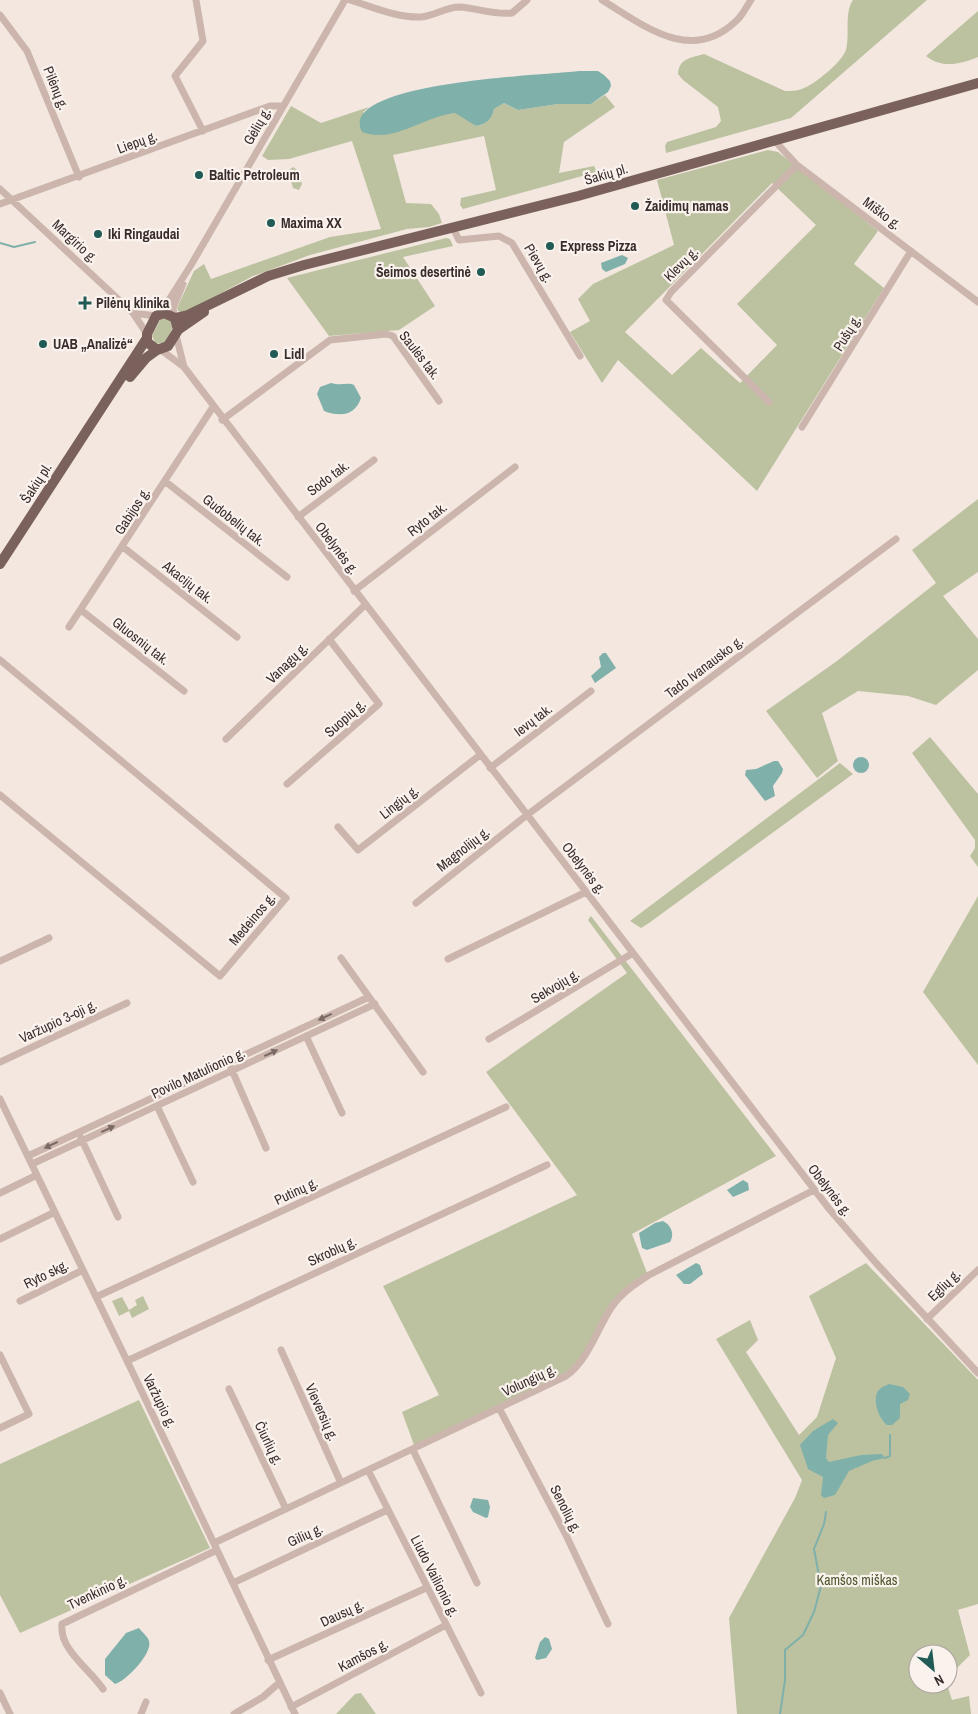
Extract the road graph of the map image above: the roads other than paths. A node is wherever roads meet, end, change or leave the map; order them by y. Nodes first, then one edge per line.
1 (196, 0) edge
2 (345, 0) edge
3 (350, 0) edge
4 (527, 0) edge
5 (602, 0) edge
6 (751, 0) edge
7 (0, 15) edge
8 (978, 83) edge
9 (283, 106) junction
10 (203, 131) junction
11 (774, 140) junction
12 (797, 164) junction
13 (79, 177) junction
14 (0, 189) edge
15 (12, 200) junction
16 (0, 204) edge
17 (453, 228) junction
18 (911, 251) junction
19 (191, 265) junction
20 (241, 288) junction
21 (978, 302) edge
22 (133, 312) junction
23 (158, 315) junction
24 (175, 317) junction
25 (177, 332) junction
26 (147, 336) junction
27 (159, 350) junction
28 (580, 356) dead end
29 (184, 367) junction
30 (439, 401) dead end
31 (769, 402) dead end
32 (213, 407) junction
33 (96, 418) junction
34 (222, 420) junction
35 (802, 427) dead end
36 (374, 460) dead end
37 (514, 467) dead end
38 (166, 482) junction
39 (298, 517) junction
40 (896, 538) dead end
41 (123, 547) junction
42 (0, 564) edge
43 (287, 577) dead end
44 (354, 591) junction
45 (365, 605) junction
46 (81, 610) junction
47 (69, 627) dead end
48 (237, 637) dead end
49 (329, 639) junction
50 (0, 660) edge
51 (184, 691) dead end
52 (591, 691) dead end
53 (226, 739) dead end
54 (480, 755) junction
55 (490, 768) junction
56 (287, 784) dead end
57 (0, 795) edge
58 (527, 815) junction
59 (338, 827) dead end
60 (586, 892) junction
61 (416, 903) dead end
62 (49, 938) dead end
63 (634, 953) junction
64 (341, 958) dead end
65 (448, 959) dead end
66 (0, 961) edge
67 (369, 997) junction
68 (127, 1003) dead end
69 (375, 1004) junction
70 (306, 1036) junction
71 (489, 1040) dead end
72 (0, 1062) edge
73 (228, 1062) junction
74 (232, 1071) junction
75 (424, 1072) dead end
76 (0, 1100) edge
77 (157, 1106) junction
78 (506, 1107) dead end
79 (342, 1113) dead end
80 (79, 1132) junction
81 (82, 1140) junction
82 (266, 1148) dead end
83 (28, 1156) junction
84 (32, 1164) junction
85 (548, 1165) dead end
86 (37, 1175) junction
87 (193, 1182) dead end
88 (814, 1190) junction
89 (0, 1193) edge
90 (55, 1212) junction
91 (118, 1217) dead end
92 (0, 1239) edge
93 (83, 1270) junction
94 (978, 1270) edge
95 (96, 1297) junction
96 (20, 1301) dead end
97 (927, 1318) junction
98 (281, 1350) dead end
99 (0, 1355) edge
100 (127, 1361) junction
101 (978, 1373) edge
102 (228, 1389) dead end
103 (499, 1408) junction
104 (0, 1428) edge
105 (413, 1450) junction
106 (368, 1470) junction
107 (340, 1483) junction
108 (286, 1509) junction
109 (387, 1510) junction
110 (214, 1543) junction
111 (217, 1550) junction
112 (232, 1583) junction
113 (477, 1583) dead end
114 (426, 1588) junction
115 (608, 1624) dead end
116 (446, 1625) junction
117 (268, 1660) junction
118 (279, 1683) junction
119 (103, 1689) dead end
120 (0, 1693) edge
121 (481, 1693) dead end
122 (146, 1702) dead end
123 (293, 1711) edge
124 (10, 1714) edge
125 (141, 1714) edge
126 (234, 1714) edge

1 - 10 street
2 - 9 street, Gėlių g.
3 - 4 street
5 - 6 street
7 - 13 street, Pilėnų g.
8 - 11 main road, Šakių pl.
9 - 10 street, Liepų g.
9 - 19 street, Gėlių g.
10 - 13 street, Liepų g.
11 - 12 street, Miško g.
11 - 17 main road, Šakių pl.
12 - 18 street, Miško g.
12 - 31 street, Klevų g.
13 - 15 street, Liepų g.
14 - 15 street, Margirio g.
15 - 16 street, Liepų g.
15 - 22 street, Margirio g.
17 - 20 main road, Šakių pl.
17 - 28 street, Pievų g.
18 - 21 street, Miško g.
18 - 35 street, Pušų g.
19 - 23 street, Gėlių g.
19 - 24 street, Gėlių g.
20 - 24 main road, Šakių pl.
20 - 25 main road, Šakių pl.
22 - 23 street
22 - 26 street, Margirio g.
23 - 24 main road
23 - 26 main road
24 - 25 main road
25 - 27 main road
25 - 29 street, Obelynės g.
26 - 27 main road
26 - 33 main road, Šakių pl.
27 - 29 street, Obelynės g.
27 - 33 main road, Šakių pl.
29 - 32 street, Obelynės g.
30 - 34 street, Saulės tak.
32 - 34 street, Obelynės g.
32 - 38 street, Gabijos g.
33 - 42 main road, Šakių pl.
34 - 39 street, Obelynės g.
36 - 39 street, Sodo tak.
37 - 44 street, Ryto tak.
38 - 41 street, Gabijos g.
38 - 43 street, Gudobelių tak.
39 - 44 street, Obelynės g.
40 - 58 street, Tado Ivanausko g.
41 - 46 street, Gabijos g.
41 - 48 street, Akacijų tak.
44 - 45 street, Obelynės g.
45 - 49 street, Vanagų g.
45 - 54 street, Obelynės g.
46 - 47 street, Gabijos g.
46 - 51 street, Gluosnių tak.
49 - 53 street, Vanagų g.
49 - 56 street, Suopių g.
50 - 57 street, Medeinos g.
52 - 55 street, Ievų tak.
54 - 55 street, Obelynės g.
54 - 59 street, Lingių g.
55 - 58 street, Obelynės g.
58 - 60 street, Obelynės g.
58 - 61 street, Magnolijų g.
60 - 63 street, Obelynės g.
60 - 65 street
62 - 66 street
63 - 71 street, Sekvojų g.
63 - 88 street, Obelynės g.
64 - 67 street
67 - 69 street
67 -> 73 street, Povilo Matulionio g.
68 - 72 street, Varžupio 3-oji g.
69 - 70 street, Povilo Matulionio g.
69 - 75 street
74 -> 70 street, Povilo Matulionio g.
70 - 79 street
73 - 74 street
73 - 80 street, Povilo Matulionio g.
74 - 77 street, Povilo Matulionio g.
74 - 82 street
76 - 83 street, Varžupio g.
81 -> 77 street, Povilo Matulionio g.
77 - 87 street
78 - 95 street, Putinų g.
80 - 81 street
80 -> 83 street, Povilo Matulionio g.
81 - 84 street, Povilo Matulionio g.
81 - 91 street
83 - 84 street, Varžupio g.
84 - 86 street, Varžupio g.
85 - 100 street, Skroblų g.
86 - 89 street
86 - 90 street, Varžupio g.
88 - 97 street, Obelynės g.
88 - 103 street, Volungių g.
90 - 92 street
90 - 93 street, Varžupio g.
93 - 95 street, Varžupio g.
93 - 96 street, Ryto skg.
94 - 97 street, Eglių g.
95 - 100 street, Varžupio g.
97 - 101 street, Obelynės g.
98 - 107 street, Vieversių g.
99 - 104 street
100 - 110 street, Varžupio g.
102 - 108 street, Čiurlių g.
103 - 105 street, Volungių g.
103 - 115 street, Senolių g.
105 - 106 street, Volungių g.
105 - 113 street
106 - 107 street, Volungių g.
106 - 109 street, Liudo Vailionio g.
107 - 108 street, Volungių g.
108 - 110 street, Volungių g.
109 - 112 street, Gilių g.
109 - 114 street, Liudo Vailionio g.
110 - 111 street, Varžupio g.
111 - 112 street, Varžupio g.
111 - 119 street, Tvenkinio g.
112 - 117 street, Varžupio g.
114 - 116 street, Liudo Vailionio g.
114 - 117 street, Dausų g.
116 - 121 street, Liudo Vailionio g.
116 - 123 street, Kamšos g.
117 - 118 street, Varžupio g.
118 - 123 street, Varžupio g.
118 - 126 street
120 - 124 street
122 - 125 street

